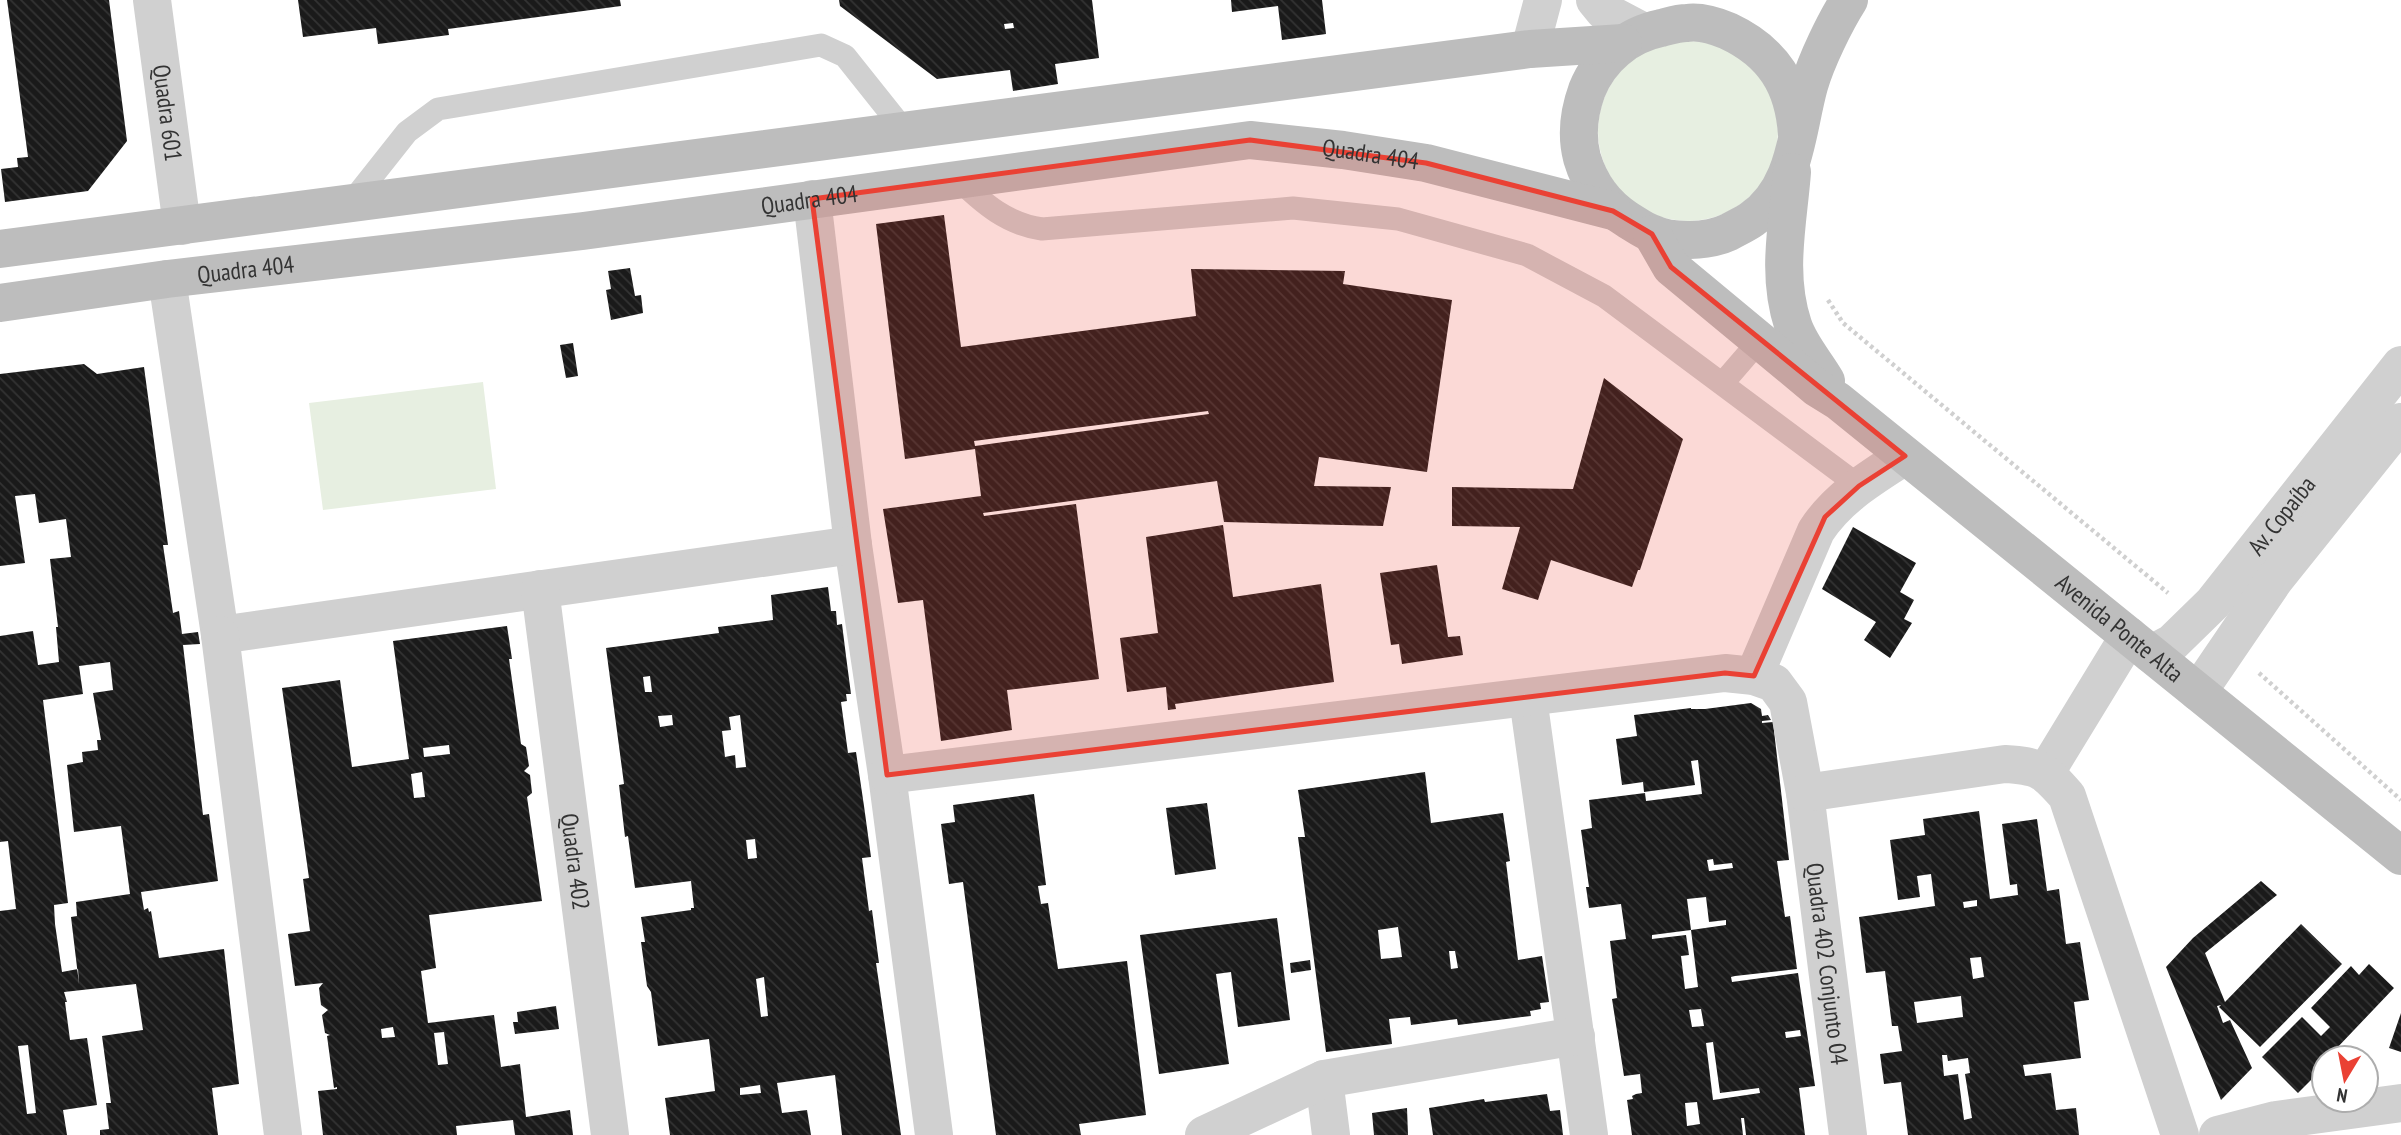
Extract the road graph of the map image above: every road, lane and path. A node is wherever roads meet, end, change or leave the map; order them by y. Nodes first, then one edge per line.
1 (152, 0) edge
2 (1543, 0) edge
3 (1595, 0) edge
4 (1732, 0) edge
5 (1849, 0) edge
6 (1689, 22) junction
7 (1633, 37) junction
8 (1530, 49) junction
9 (904, 130) junction
10 (1795, 148) junction
11 (573, 175) junction
12 (959, 180) junction
13 (812, 199) junction
14 (350, 204) junction
15 (1613, 211) junction
16 (182, 226) junction
17 (583, 231) junction
18 (1652, 234) junction
19 (0, 249) edge
20 (167, 279) junction
21 (1822, 289) dead end
22 (0, 303) edge
23 (1760, 340) junction
24 (2401, 365) edge
25 (1723, 384) junction
26 (1838, 401) junction
27 (2401, 422) edge
28 (1905, 456) junction
29 (1859, 486) junction
30 (853, 545) junction
31 (540, 589) junction
32 (2197, 619) junction
33 (220, 635) junction
34 (2140, 645) junction
35 (2229, 647) junction
36 (1754, 676) junction
37 (2198, 692) junction
38 (1528, 698) junction
39 (2046, 772) junction
40 (887, 775) junction
41 (1805, 793) junction
42 (2401, 800) edge
43 (2401, 856) edge
44 (1576, 1036) junction
45 (1324, 1079) junction
46 (2401, 1103) edge
47 (283, 1135) edge
48 (610, 1135) edge
49 (934, 1135) edge
50 (1204, 1135) edge
51 (1331, 1135) edge
52 (1589, 1135) edge
53 (1848, 1135) edge
54 (2180, 1135) edge
55 (2218, 1135) edge

1 - 16 street, Quadra 601
2 - 8 street
3 - 7 street
4 - 6 main road
5 - 10 main road
6 - 7 main road
6 - 10 main road
7 - 8 main road
7 - 15 main road
8 - 9 main road
9 - 11 main road
9 - 14 lane
10 - 18 main road
10 - 26 main road, Avenida Ponte Alta
11 - 14 main road
11 - 17 main road
12 - 13 main road, Quadra 404
12 - 15 main road, Quadra 404
12 - 25 lane
13 - 17 main road, Quadra 404
13 - 30 street
14 - 16 main road
15 - 18 main road
16 - 19 main road
17 - 20 main road, Quadra 404
18 - 23 main road, Avenida Ponte Alta
20 - 22 main road, Quadra 404
20 - 33 street
21 - 32 path
23 - 25 lane
23 - 26 main road, Avenida Ponte Alta
24 - 32 street, Av. Copaíba
25 - 29 lane
26 - 28 main road, Avenida Ponte Alta
27 - 35 street, Av. Copaíba
28 - 29 street
28 - 34 main road, Avenida Ponte Alta
29 - 36 street
30 - 31 street
30 - 40 street
31 - 33 street
31 - 48 street, Quadra 402
32 - 34 street, Av. Copaíba
33 - 47 street
34 - 37 main road, Avenida Ponte Alta
34 - 39 street
35 - 37 street, Av. Copaíba
35 - 42 path
36 - 38 street
36 - 41 street, Quadra 402 Conjunto 04
37 - 43 main road, Avenida Ponte Alta
38 - 40 street
38 - 44 street
39 - 41 street
39 - 54 street
40 - 49 street
41 - 53 street, Quadra 402 Conjunto 04
44 - 45 street
44 - 52 street
45 - 50 street
45 - 51 street
46 - 55 street

